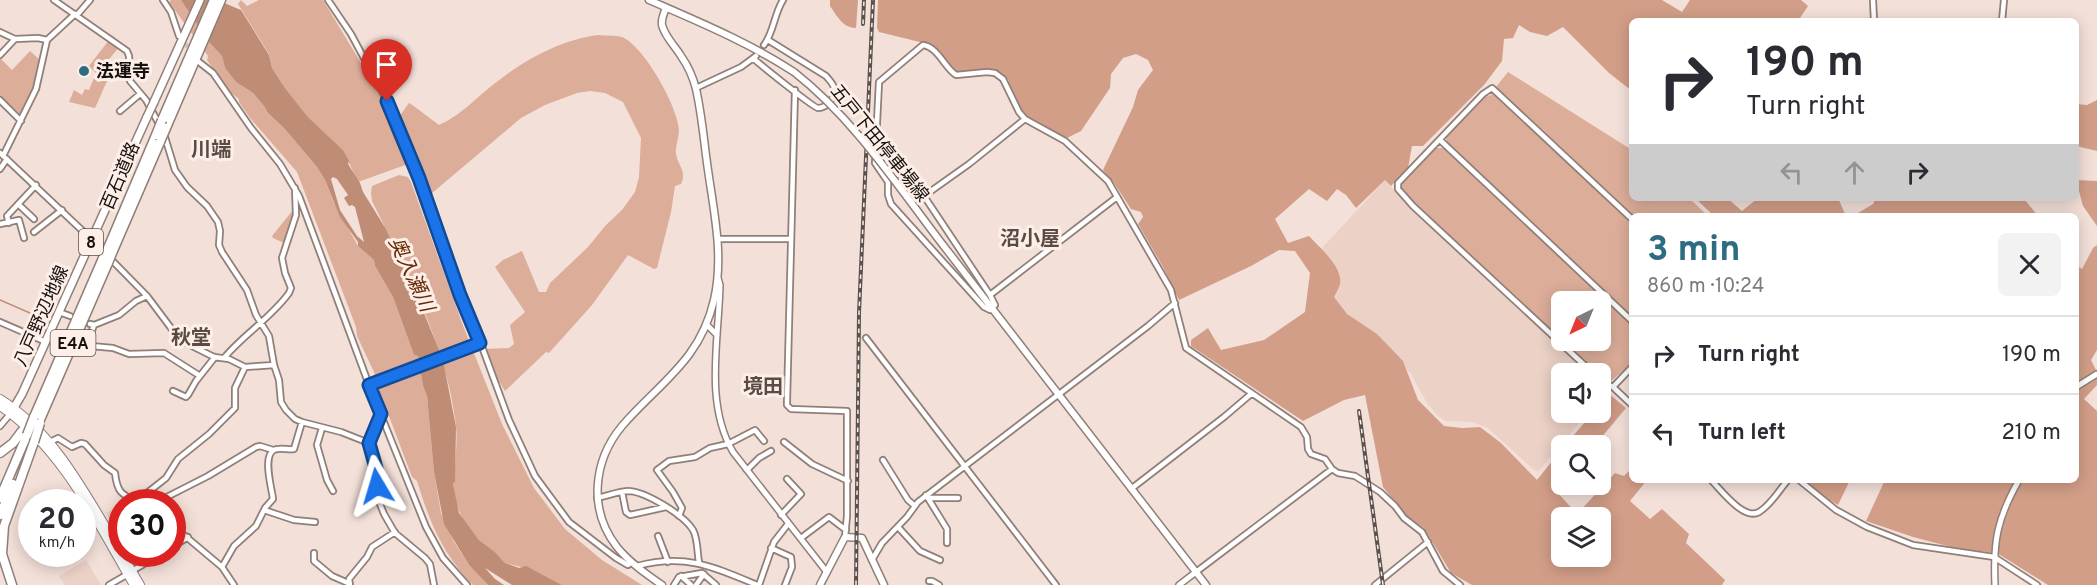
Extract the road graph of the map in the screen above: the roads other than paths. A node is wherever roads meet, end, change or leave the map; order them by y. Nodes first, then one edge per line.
1 (54, 0) edge
2 (90, 0) edge
3 (163, 0) edge
4 (200, 0) edge
5 (214, 0) edge
6 (220, 0) edge
7 (328, 0) edge
8 (649, 0) edge
9 (783, 0) edge
10 (1873, 0) edge
11 (2004, 0) edge
12 (666, 8) junction
13 (76, 14) junction
14 (1874, 18) edge
15 (2002, 18) edge
16 (0, 32) edge
17 (179, 36) tunnel mouth
18 (15, 39) junction
19 (47, 40) junction
20 (768, 40) junction
21 (198, 45) junction
22 (764, 45) dead end
23 (0, 55) edge
24 (199, 62) dead end
25 (696, 88) junction
26 (795, 90) junction
27 (140, 94) junction
28 (0, 100) edge
29 (120, 111) dead end
30 (1025, 119) junction
31 (21, 121) junction
32 (1440, 140) junction
33 (875, 148) junction
34 (3, 156) edge
35 (0, 169) edge
36 (36, 185) junction
37 (295, 188) junction
38 (924, 196) junction
39 (1117, 197) junction
40 (18, 204) junction
41 (62, 210) junction
42 (1629, 216) edge
43 (34, 219) dead end
44 (9, 223) junction
45 (0, 224) edge
46 (34, 232) dead end
47 (24, 238) dead end
48 (718, 239) junction
49 (791, 239) junction
50 (92, 240) junction
51 (106, 261) junction
52 (718, 277) junction
53 (990, 295) junction
54 (147, 296) junction
55 (1175, 303) junction
56 (993, 308) junction
57 (60, 312) junction
58 (70, 316) dead end
59 (1629, 318) edge
60 (0, 322) edge
61 (261, 322) junction
62 (707, 324) junction
63 (718, 325) junction
64 (717, 335) junction
65 (866, 338) dead end
66 (46, 342) junction
67 (479, 343) junction
68 (215, 357) junction
69 (224, 358) junction
70 (1582, 363) edge
71 (274, 365) junction
72 (245, 368) junction
73 (1629, 370) edge
74 (2097, 374) edge
75 (200, 376) junction
76 (371, 384) junction
77 (2079, 385) edge
78 (1613, 387) joint
79 (173, 391) dead end
80 (1058, 394) junction
81 (1251, 394) junction
82 (0, 399) edge
83 (1629, 402) edge
84 (0, 406) edge
85 (12, 411) junction
86 (381, 414) junction
87 (37, 419) junction
88 (303, 422) junction
89 (0, 426) edge
90 (322, 428) junction
91 (29, 437) junction
92 (764, 441) dead end
93 (50, 442) junction
94 (784, 442) dead end
95 (369, 443) junction
96 (728, 444) junction
97 (273, 450) junction
98 (771, 451) dead end
99 (0, 453) edge
100 (883, 460) dead end
101 (965, 466) junction
102 (1332, 469) junction
103 (747, 470) junction
104 (788, 479) dead end
105 (848, 481) junction
106 (1714, 483) edge
107 (1785, 483) edge
108 (1803, 483) edge
109 (2018, 483) edge
110 (117, 489) edge
111 (152, 489) edge
112 (182, 489) edge
113 (1131, 489) junction
114 (333, 491) dead end
115 (622, 492) junction
116 (928, 497) junction
117 (0, 498) edge
118 (597, 498) junction
119 (958, 498) dead end
120 (915, 506) junction
121 (666, 507) junction
122 (264, 510) junction
123 (781, 515) junction
124 (0, 516) edge
125 (679, 516) junction
126 (315, 522) dead end
127 (788, 524) junction
128 (898, 527) junction
129 (394, 532) junction
130 (845, 533) junction
131 (658, 536) dead end
132 (188, 537) edge
133 (801, 538) junction
134 (1428, 542) junction
135 (947, 543) dead end
136 (771, 548) junction
137 (314, 553) dead end
138 (1994, 557) junction
139 (443, 558) junction
140 (872, 560) junction
141 (940, 561) dead end
142 (668, 562) junction
143 (699, 562) junction
144 (430, 564) junction
145 (634, 564) junction
146 (140, 567) edge
147 (222, 567) junction
148 (826, 571) junction
149 (1196, 572) junction
150 (130, 573) junction
151 (702, 574) junction
152 (681, 576) junction
153 (929, 581) dead end
154 (349, 584) edge
155 (12, 585) edge
156 (109, 585) edge
157 (134, 585) edge
158 (140, 585) edge
159 (234, 585) edge
160 (434, 585) edge
161 (467, 585) edge
162 (662, 585) edge
163 (674, 585) edge
164 (691, 585) edge
165 (696, 585) edge
166 (716, 585) edge
167 (758, 585) edge
168 (785, 585) edge
169 (820, 585) edge
170 (884, 585) edge
171 (939, 585) edge
172 (1056, 585) edge
173 (1179, 585) edge
174 (1206, 585) edge
175 (1376, 585) edge
176 (1460, 585) edge
177 (1995, 585) edge
178 (2037, 585) edge

1 - 13 street
2 - 13 street
3 - 17 street
4 - 50 main road, 八戸野辺地線 / 8, bridge
5 - 21 highway, 百石道路 / E4A
6 - 21 highway, 百石道路 / E4A
7 - 67 street
8 - 12 main road, 五戸下田停車場線
9 - 20 street
10 - 14 street
11 - 15 street
12 - 25 main road
12 - 56 main road, 五戸下田停車場線, bridge
13 - 19 street
13 - 27 street
16 - 18 street
18 - 19 street
18 - 23 street
19 - 31 street
20 - 22 street
20 - 26 street
21 - 51 highway, 百石道路 / E4A, bridge
24 - 37 street
25 - 26 street
25 - 48 main road
26 - 49 street
27 - 29 street
27 - 61 street
28 - 31 street
30 - 33 street
30 - 38 street
30 - 39 street
31 - 34 street
32 - 42 street
32 - 59 street
32 - 70 street
33 - 38 street
33 - 56 street
34 - 35 street
34 - 36 street
36 - 40 street
36 - 41 street
37 - 61 street
37 - 76 street
38 - 53 street
39 - 53 street
39 - 55 street
40 - 43 street
40 - 44 street
41 - 46 street
41 - 50 street
44 - 45 street
44 - 47 street
48 - 49 street
48 - 52 main road
49 - 105 street
50 - 54 street
50 - 57 main road, 八戸野辺地線 / 8
51 - 87 highway, E4A
51 - 87 highway, 百石道路 / E4A
52 - 62 main road
52 - 63 street
53 - 56 street
54 - 68 street
54 - 75 street
55 - 80 street
55 - 81 street
56 - 80 main road, 五戸下田停車場線
57 - 58 street
57 - 66 main road, 八戸野辺地線 / 8
60 - 66 street
61 - 69 street
61 - 71 street
62 - 63 street
62 - 64 street
62 - 118 main road
63 - 64 street
64 - 96 street
65 - 101 street
66 - 85 main road, 八戸野辺地線 / 8
67 - 76 street
67 - 145 street
68 - 69 street
68 - 75 street
69 - 72 street
71 - 72 street
71 - 88 street
72 - 111 street
73 - 78 street
74 - 77 street
75 - 79 street
76 - 86 street
78 - 83 street
80 - 101 street
80 - 113 main road, 五戸下田停車場線
81 - 102 street
81 - 113 street
82 - 85 highway
84 - 85 highway
85 - 89 street
85 - 93 highway
85 - 150 highway
86 - 95 street
86 - 139 street
87 - 91 highway, bridge
87 - 91 highway, bridge
88 - 90 street
88 - 97 street
90 - 95 street
90 - 114 street
91 - 99 highway
91 - 117 highway
91 - 124 highway
91 - 155 highway
92 - 96 street
93 - 110 street
93 - 150 highway
94 - 105 street
95 - 129 street
96 - 103 street
96 - 125 street
97 - 112 street
97 - 122 street
98 - 103 street
100 - 120 street
101 - 116 street
101 - 172 street
102 - 134 street
102 - 149 street
103 - 123 street
104 - 123 street
105 - 130 street
106 - 107 street
108 - 138 street
109 - 138 street
113 - 149 main road, 五戸下田停車場線
115 - 118 street
115 - 121 street
115 - 121 street
116 - 119 street
116 - 120 street
116 - 135 street
118 - 145 main road
120 - 128 street
121 - 125 street
122 - 126 street
122 - 147 street
123 - 127 street
125 - 143 street
127 - 133 street
127 - 136 street
128 - 140 street
128 - 141 street
129 - 144 street
129 - 154 street
130 - 133 street
130 - 140 main road
130 - 148 main road
131 - 142 street
132 - 147 street
133 - 148 street
134 - 175 street
134 - 176 street
136 - 167 street
136 - 168 street
137 - 154 street
138 - 177 street
138 - 178 street
139 - 144 street
139 - 161 street
140 - 170 main road
142 - 143 street
142 - 145 street
143 - 151 street
143 - 167 street
144 - 160 street
145 - 162 main road
146 - 150 street
147 - 159 street
148 - 169 main road
149 - 173 street
149 - 174 main road, 五戸下田停車場線
150 - 156 street
150 - 157 highway
150 - 158 highway
151 - 152 street
151 - 165 street
151 - 166 street
152 - 163 street
152 - 164 street
153 - 171 street

